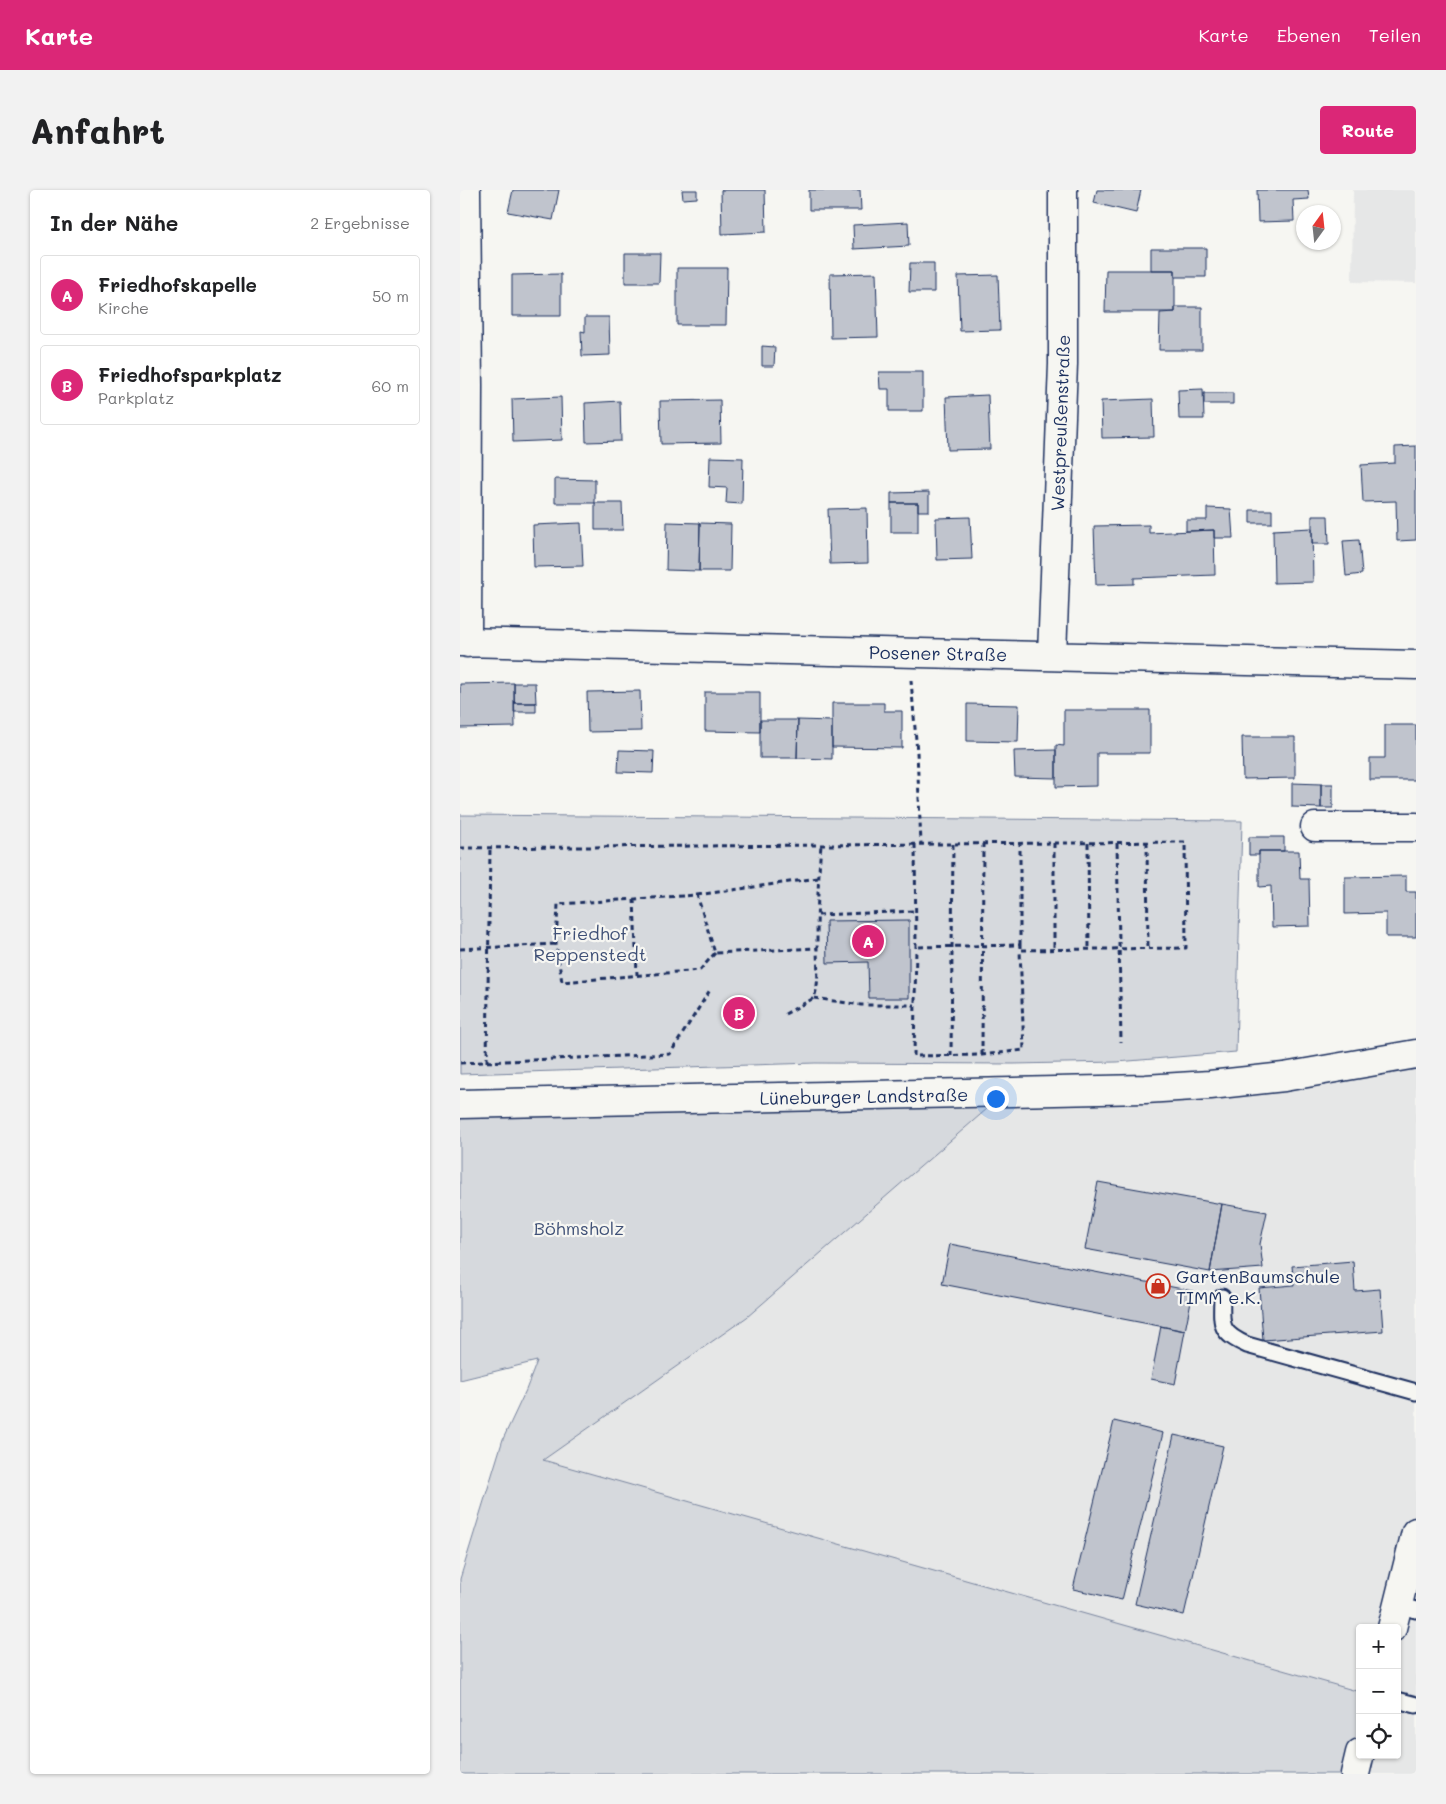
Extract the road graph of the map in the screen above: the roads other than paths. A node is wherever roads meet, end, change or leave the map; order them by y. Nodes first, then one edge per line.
1 (466, 190) edge
2 (1062, 190) edge
3 (463, 642) edge
4 (1052, 655) junction
5 (1416, 665) edge
6 (1315, 827) dead end
7 (1416, 828) edge
8 (1416, 1054) edge
9 (460, 1104) edge
10 (1222, 1297) dead end
11 (1416, 1392) edge
12 (1416, 1532) edge
13 (1402, 1614) edge
14 (1401, 1701) edge
15 (1416, 1705) edge
16 (1358, 1759) edge
17 (1354, 1774) edge

1 - 3 street
2 - 4 street, Westpreußenstraße
3 - 4 street, Posener Straße
4 - 5 street, Posener Straße
6 - 7 street
8 - 9 street, Lüneburger Landstraße
10 - 11 lane
12 - 13 street
14 - 15 lane
16 - 17 street

